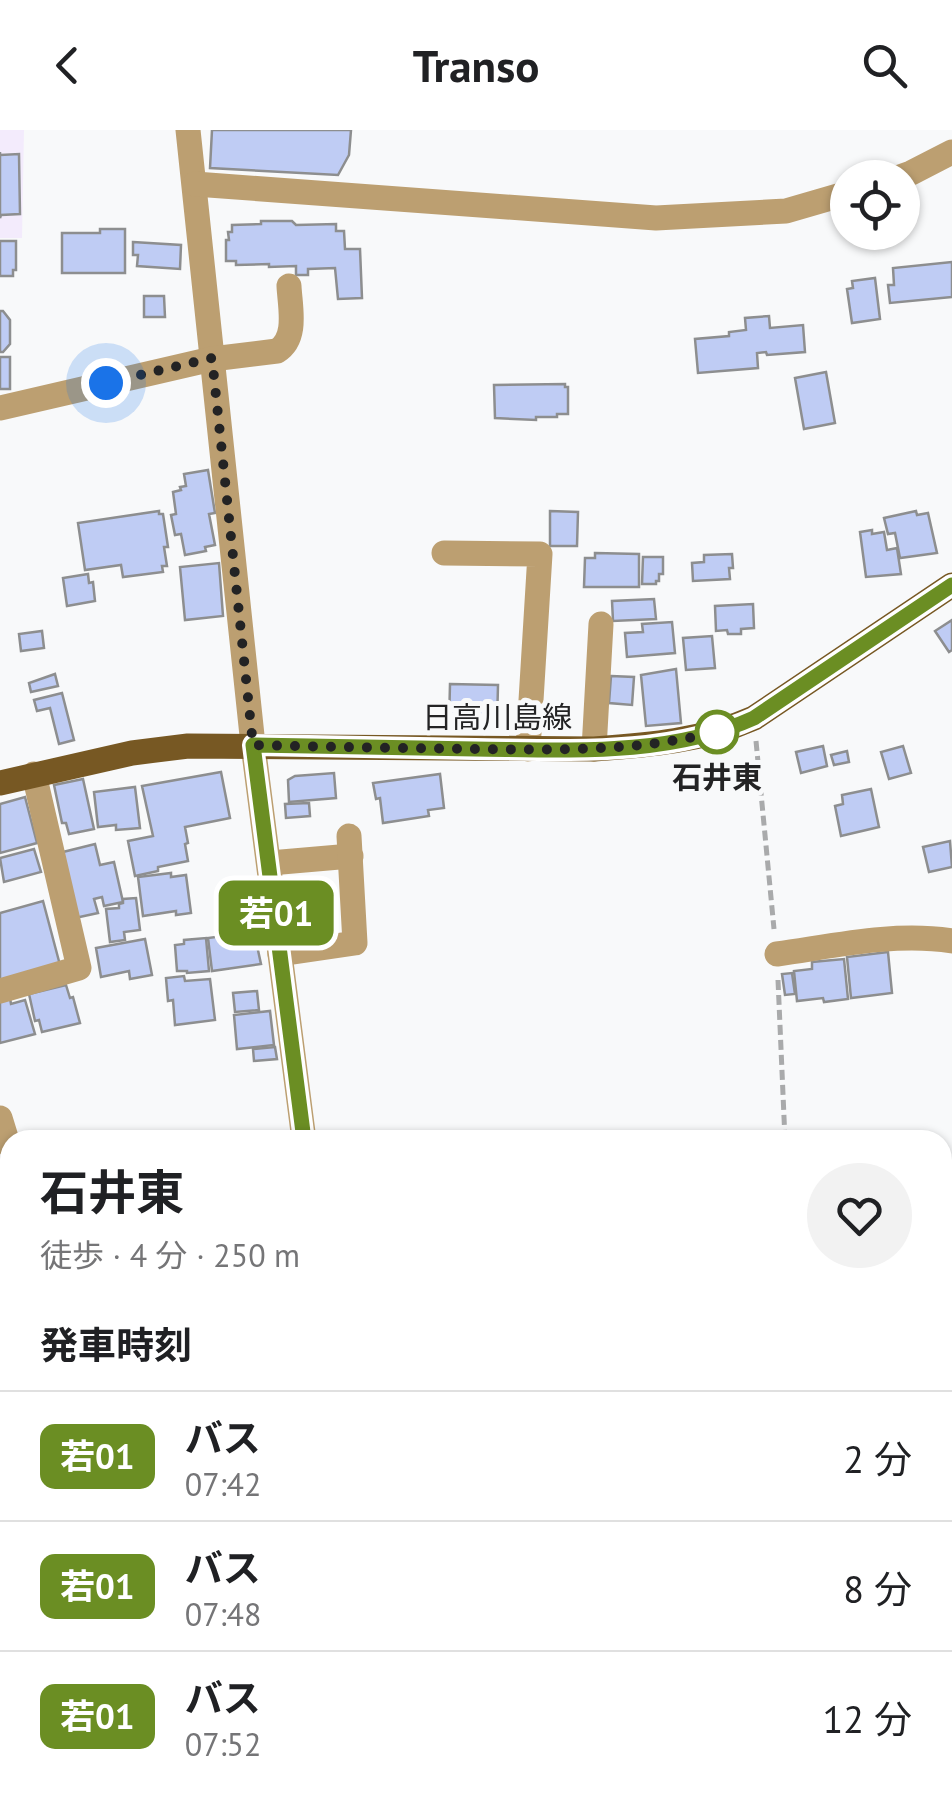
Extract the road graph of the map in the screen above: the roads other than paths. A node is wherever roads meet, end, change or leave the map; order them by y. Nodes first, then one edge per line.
1 (188, 130) edge
2 (952, 152) edge
3 (920, 167) edge
4 (195, 184) junction
5 (830, 198) edge
6 (288, 286) dead end
7 (212, 358) junction
8 (0, 408) edge
9 (444, 553) dead end
10 (952, 585) edge
11 (601, 624) dead end
12 (253, 745) junction
13 (594, 748) junction
14 (528, 749) junction
15 (34, 774) junction
16 (0, 783) edge
17 (270, 863) junction
18 (952, 941) edge
19 (280, 954) junction
20 (776, 954) dead end
21 (0, 991) edge
22 (303, 1130) edge

1 - 4 street
2 - 3 street
4 - 5 street
4 - 7 street
6 - 7 street
7 - 8 street
7 - 12 street
9 - 14 street
10 - 13 main road, 日高川島線
11 - 13 street
12 - 14 main road, 日高川島線
12 - 15 main road, 日高川島線
12 - 17 street
13 - 14 main road, 日高川島線
15 - 16 main road, 日高川島線
15 - 21 street
17 - 19 street
17 - 19 street
18 - 20 street
19 - 22 street

